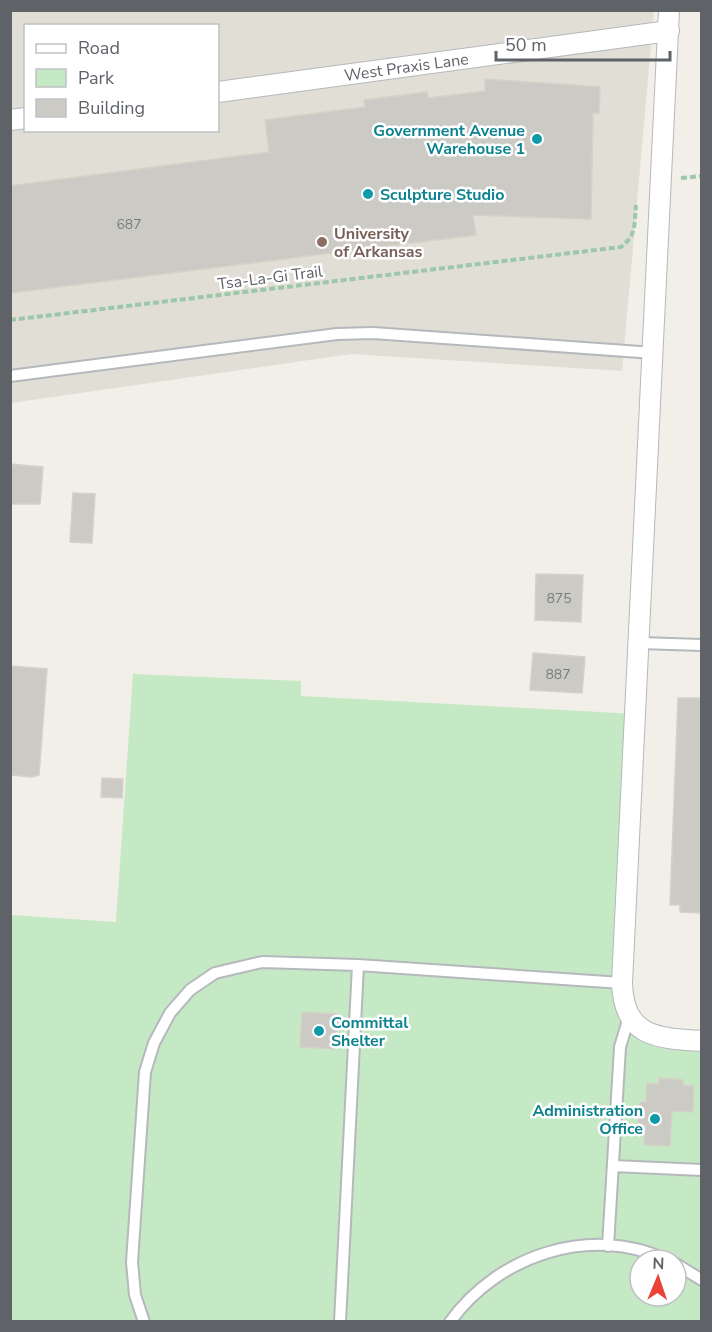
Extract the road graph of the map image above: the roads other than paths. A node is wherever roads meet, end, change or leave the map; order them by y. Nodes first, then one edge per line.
1 (669, 10) edge
2 (669, 31) junction
3 (219, 92) edge
4 (654, 352) junction
5 (10, 376) edge
6 (640, 643) junction
7 (702, 645) edge
8 (358, 965) junction
9 (622, 983) junction
10 (629, 1017) junction
11 (702, 1041) edge
12 (613, 1166) junction
13 (702, 1170) edge
14 (608, 1246) junction
15 (628, 1249) edge
16 (688, 1271) edge
17 (702, 1280) edge
18 (144, 1322) edge
19 (340, 1322) edge
20 (450, 1322) edge

1 - 2 street
2 - 3 street, West Praxis Lane
2 - 4 street
4 - 5 lane
4 - 6 street
6 - 7 lane
6 - 9 street
8 - 9 lane
8 - 18 lane
8 - 19 lane
9 - 10 street
10 - 11 street
10 - 12 lane
12 - 13 lane
12 - 14 lane
14 - 15 lane
14 - 20 lane
16 - 17 lane

